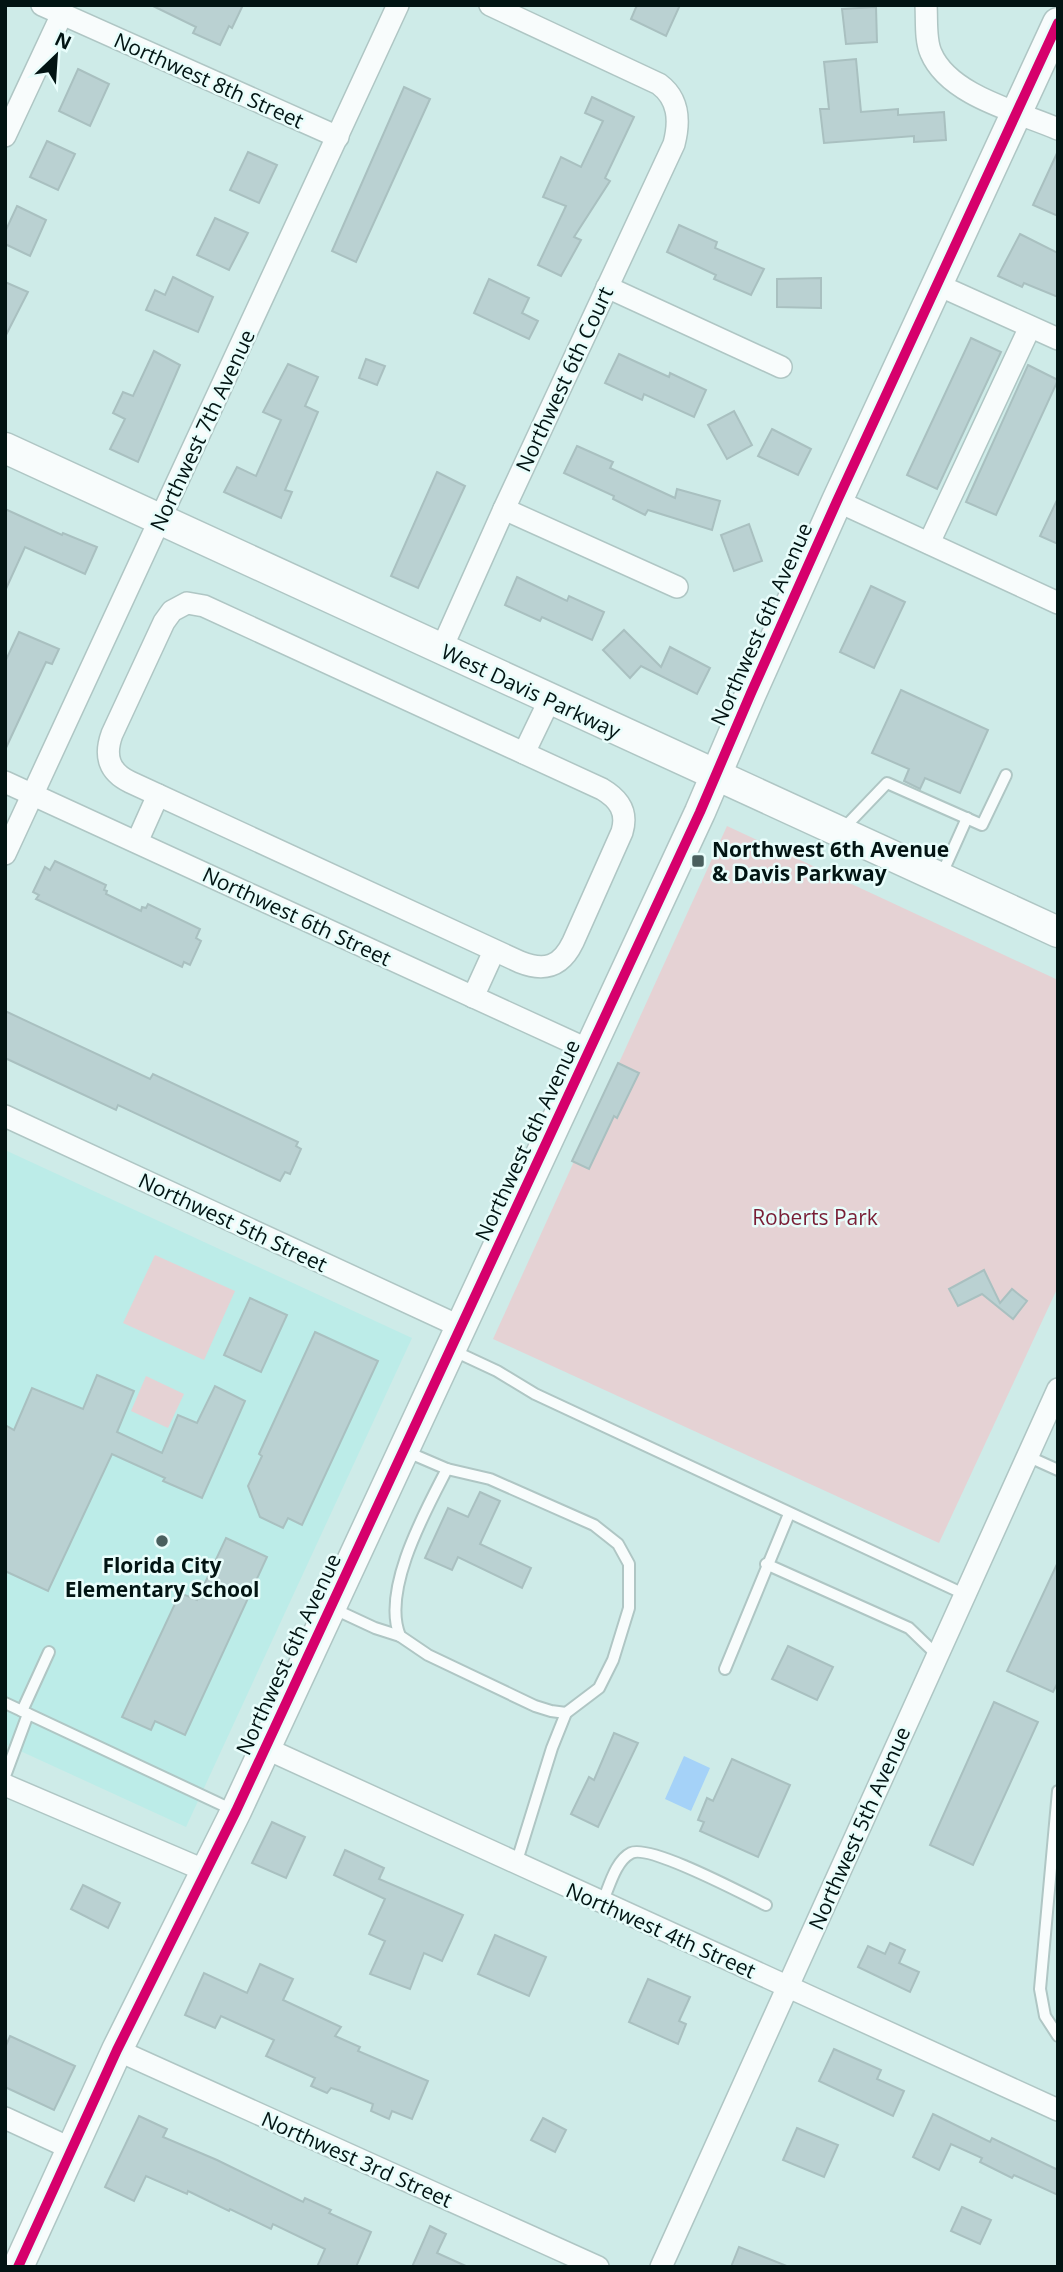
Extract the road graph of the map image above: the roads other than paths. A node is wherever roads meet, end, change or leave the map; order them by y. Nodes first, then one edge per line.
1 (42, 5) edge
2 (398, 5) edge
3 (490, 5) edge
4 (926, 5) edge
5 (62, 14) junction
6 (1058, 23) edge
7 (1017, 113) junction
8 (1058, 130) edge
9 (5, 136) edge
10 (338, 137) junction
11 (936, 284) junction
12 (607, 287) junction
13 (1030, 327) junction
14 (1058, 340) edge
15 (782, 368) dead end
16 (5, 448) edge
17 (837, 501) junction
18 (504, 509) junction
19 (161, 520) junction
20 (929, 543) junction
21 (677, 587) dead end
22 (1058, 603) edge
23 (441, 650) junction
24 (550, 699) junction
25 (524, 753) junction
26 (716, 775) junction
27 (1006, 775) dead end
28 (5, 782) edge
29 (32, 794) junction
30 (158, 795) junction
31 (967, 818) junction
32 (840, 832) junction
33 (137, 842) junction
34 (5, 854) edge
35 (940, 878) junction
36 (1058, 932) edge
37 (494, 951) junction
38 (473, 997) junction
39 (589, 1050) junction
40 (5, 1116) edge
41 (456, 1338) junction
42 (1058, 1389) edge
43 (403, 1450) junction
44 (1027, 1456) junction
45 (447, 1469) junction
46 (1058, 1470) edge
47 (789, 1514) junction
48 (766, 1564) junction
49 (964, 1594) junction
50 (331, 1608) junction
51 (400, 1636) junction
52 (49, 1652) dead end
53 (937, 1654) junction
54 (725, 1670) dead end
55 (5, 1703) edge
56 (25, 1712) junction
57 (566, 1713) junction
58 (265, 1748) junction
59 (5, 1776) edge
60 (5, 1785) edge
61 (1058, 1791) edge
62 (236, 1811) junction
63 (516, 1864) junction
64 (206, 1871) junction
65 (602, 1903) junction
66 (766, 1905) dead end
67 (786, 1987) junction
68 (1058, 2036) edge
69 (117, 2050) junction
70 (1058, 2110) edge
71 (5, 2118) edge
72 (72, 2149) junction
73 (18, 2267) edge
74 (598, 2267) edge
75 (661, 2267) edge

1 - 5 street, Northwest 8th Street
2 - 10 street, Northwest 7th Avenue
3 - 12 street, Northwest 6th Court
4 - 7 street
5 - 9 street
5 - 10 street, Northwest 8th Street
6 - 7 street, Northwest 6th Avenue
7 - 8 street
7 - 11 street, Northwest 6th Avenue
10 - 19 street, Northwest 7th Avenue
11 - 13 street
11 - 17 street, Northwest 6th Avenue
12 - 15 street
12 - 18 street, Northwest 6th Court
13 - 14 street
13 - 20 street
16 - 19 street, West Davis Parkway
17 - 20 street
17 - 26 street, Northwest 6th Avenue
18 - 21 street
18 - 23 street, Northwest 6th Court
19 - 23 street, West Davis Parkway
19 - 29 street, Northwest 7th Avenue
20 - 22 street
23 - 24 street, West Davis Parkway
24 - 25 street
24 - 26 street, West Davis Parkway
25 - 30 street
25 - 37 street
26 - 32 street, West Davis Parkway
26 - 39 street, Northwest 6th Avenue
27 - 31 lane
28 - 29 street, Northwest 6th Street
29 - 33 street, Northwest 6th Street
29 - 34 street, Northwest 7th Avenue
30 - 33 street
30 - 37 street
31 - 32 lane
31 - 35 lane
32 - 35 street, West Davis Parkway
33 - 38 street, Northwest 6th Street
35 - 36 street, West Davis Parkway
37 - 38 street
38 - 39 street, Northwest 6th Street
39 - 41 street, Northwest 6th Avenue
40 - 41 street, Northwest 5th Street
41 - 43 street, Northwest 6th Avenue
41 - 47 lane
42 - 44 street, Northwest 5th Avenue
43 - 45 lane
43 - 50 street, Northwest 6th Avenue
44 - 46 lane
44 - 49 street, Northwest 5th Avenue
45 - 51 lane
45 - 57 lane
47 - 48 lane
47 - 49 lane
48 - 53 lane
48 - 54 lane
49 - 53 street, Northwest 5th Avenue
50 - 51 lane
50 - 58 street, Northwest 6th Avenue
51 - 57 lane
52 - 56 lane
53 - 67 street, Northwest 5th Avenue
55 - 56 lane
56 - 59 lane
56 - 62 lane
57 - 63 lane
58 - 62 street, Northwest 6th Avenue
58 - 63 street, Northwest 4th Street
60 - 64 street
61 - 68 lane
62 - 64 street, Northwest 6th Avenue
63 - 65 street, Northwest 4th Street
64 - 69 street, Northwest 6th Avenue
65 - 66 lane
65 - 67 street, Northwest 4th Street
67 - 70 street, Northwest 4th Street
67 - 75 street, Northwest 5th Avenue
69 - 72 street, Northwest 6th Avenue
69 - 74 street, Northwest 3rd Street
71 - 72 street
72 - 73 street, Northwest 6th Avenue

